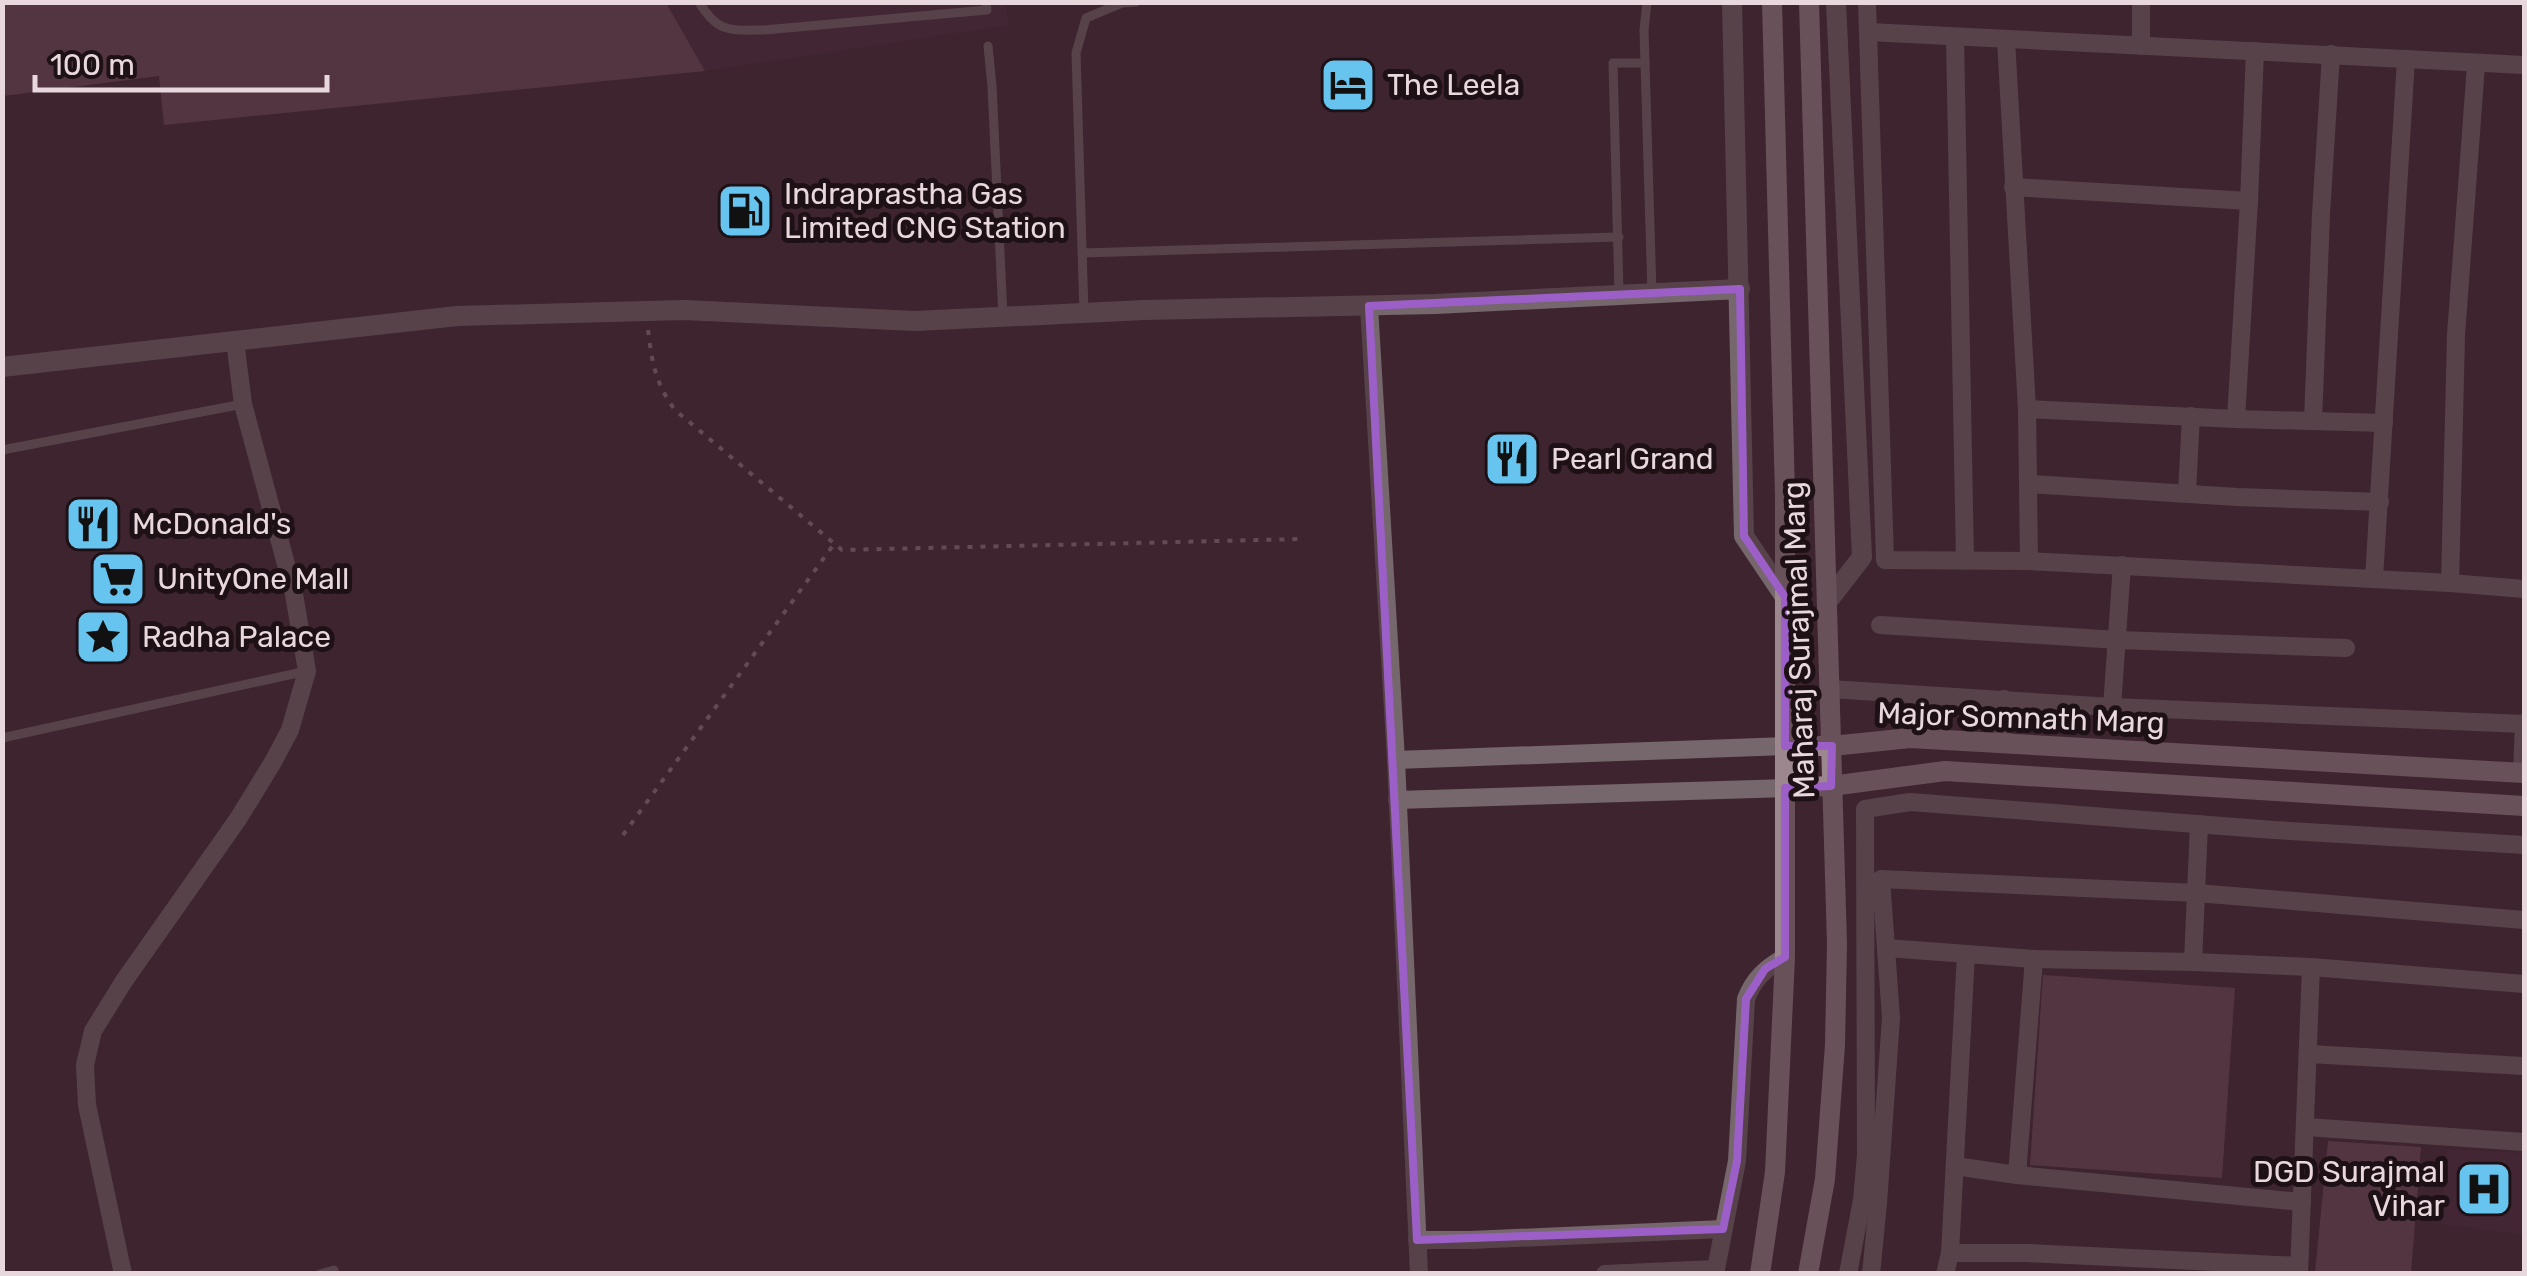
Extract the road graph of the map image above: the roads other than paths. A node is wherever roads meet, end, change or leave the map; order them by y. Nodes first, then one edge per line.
1 (700, 2) edge
2 (986, 2) edge
3 (1136, 2) edge
4 (1647, 2) edge
5 (1732, 2) edge
6 (1772, 2) edge
7 (1809, 2) edge
8 (1836, 2) edge
9 (1868, 2) edge
10 (2141, 2) edge
11 (1869, 32) junction
12 (1955, 37) junction
13 (2006, 40) junction
14 (988, 46) dead end
15 (2141, 46) junction
16 (2255, 51) junction
17 (2331, 54) junction
18 (2406, 59) junction
19 (1646, 63) junction
20 (2476, 64) junction
21 (2524, 66) edge
22 (2013, 186) junction
23 (2250, 201) junction
24 (1619, 237) junction
25 (1082, 254) junction
26 (1740, 289) junction
27 (1652, 293) junction
28 (1619, 294) junction
29 (1369, 306) junction
30 (1084, 313) junction
31 (1003, 316) junction
32 (235, 341) junction
33 (2, 366) edge
34 (243, 404) junction
35 (2028, 410) junction
36 (2191, 416) junction
37 (2236, 419) junction
38 (2313, 422) junction
39 (2384, 423) junction
40 (2, 450) edge
41 (2030, 484) junction
42 (2186, 493) junction
43 (2380, 502) junction
44 (1965, 560) junction
45 (2030, 561) junction
46 (2122, 566) junction
47 (2374, 578) junction
48 (2450, 583) junction
49 (2524, 589) edge
50 (1785, 596) junction
51 (1828, 600) junction
52 (1880, 625) dead end
53 (2118, 640) junction
54 (2346, 648) dead end
55 (308, 671) junction
56 (1830, 689) junction
57 (2004, 699) junction
58 (2112, 706) junction
59 (2524, 724) edge
60 (2, 738) edge
61 (2004, 743) junction
62 (1785, 746) junction
63 (1832, 746) junction
64 (1396, 760) junction
65 (2523, 773) edge
66 (1832, 786) junction
67 (1785, 788) junction
68 (1397, 800) junction
69 (2524, 806) edge
70 (2199, 824) junction
71 (2524, 845) edge
72 (2198, 894) junction
73 (2524, 920) edge
74 (1887, 948) junction
75 (1966, 954) junction
76 (1785, 957) junction
77 (2034, 959) junction
78 (2194, 962) junction
79 (2311, 968) junction
80 (2524, 984) edge
81 (2309, 1054) junction
82 (2524, 1066) edge
83 (2306, 1127) junction
84 (2524, 1142) edge
85 (1955, 1166) junction
86 (2016, 1175) junction
87 (2302, 1202) junction
88 (1723, 1228) junction
89 (1417, 1240) junction
90 (1950, 1253) junction
91 (334, 1270) dead end
92 (2299, 1270) edge
93 (1716, 1271) edge
94 (123, 1274) edge
95 (320, 1274) edge
96 (1419, 1274) edge
97 (1605, 1274) edge
98 (1760, 1274) edge
99 (1808, 1274) edge
100 (1848, 1274) edge
101 (1871, 1274) edge
102 (1944, 1274) edge

1 - 2 lane
3 - 25 lane
4 - 19 lane
5 - 26 street, Maharaj Surajmal Marg
6 - 50 main road, Maharaj Surajmal Marg
7 - 51 main road, Maharaj Surajmal Marg
8 - 51 street
9 - 11 street
10 - 15 street
11 - 12 street
11 - 44 street
12 - 13 street
12 - 44 street
13 - 15 street
13 - 22 street
14 - 31 lane
15 - 16 street
16 - 17 street
16 - 23 street
17 - 18 street
17 - 38 street
18 - 20 street
18 - 39 street
19 - 24 lane
19 - 27 lane
20 - 21 street
20 - 48 street
22 - 23 street
22 - 35 street
23 - 37 street
24 - 25 lane
24 - 28 lane
25 - 30 lane
26 - 27 street
26 - 50 street, Maharaj Surajmal Marg
27 - 28 street
28 - 29 street
29 - 30 street
29 - 64 street
30 - 31 street
31 - 32 street
32 - 33 street
32 - 34 street
34 - 40 lane
34 - 55 street
35 - 36 street
35 - 41 street
36 - 37 street
36 - 42 street
37 - 38 street
38 - 39 street
39 - 43 street
41 - 42 street
41 - 45 street
42 - 43 street
43 - 47 street
44 - 45 street
45 - 46 street
46 - 47 street
46 - 53 street
47 - 48 street
48 - 49 street
50 - 62 main road, Maharaj Surajmal Marg
51 - 56 main road, Maharaj Surajmal Marg
52 - 53 street
53 - 54 street
53 - 58 street
55 - 60 lane
55 - 94 street
56 - 57 street
56 - 63 main road, Maharaj Surajmal Marg
57 - 58 street
57 - 61 street
58 - 59 street
59 - 65 street
61 - 63 main road, Major Somnath Marg
61 - 65 main road, Major Somnath Marg
62 - 63 main road, Major Somnath Marg
62 - 64 street, Major Somnath Marg
62 - 67 main road, Maharaj Surajmal Marg
63 - 66 main road, Maharaj Surajmal Marg
64 - 68 street
66 - 67 main road, Major Somnath Marg
66 - 69 main road, Major Somnath Marg
66 - 99 main road, Maharaj Surajmal Marg
67 - 68 street, Major Somnath Marg
67 - 76 main road, Maharaj Surajmal Marg
68 - 89 street
70 - 71 street
70 - 72 street
70 - 100 street
72 - 73 street
72 - 74 street
72 - 78 street
74 - 75 street
74 - 101 street
75 - 77 street
75 - 85 street
76 - 88 street
76 - 98 main road, Maharaj Surajmal Marg
77 - 78 street
77 - 86 street
78 - 79 street
79 - 80 street
79 - 81 street
81 - 82 street
81 - 83 street
83 - 84 street
83 - 87 street
85 - 86 street
85 - 90 street
86 - 87 street
87 - 92 street
88 - 89 street
88 - 93 street
89 - 96 street
90 - 92 street
90 - 102 street
91 - 95 lane
93 - 97 street

